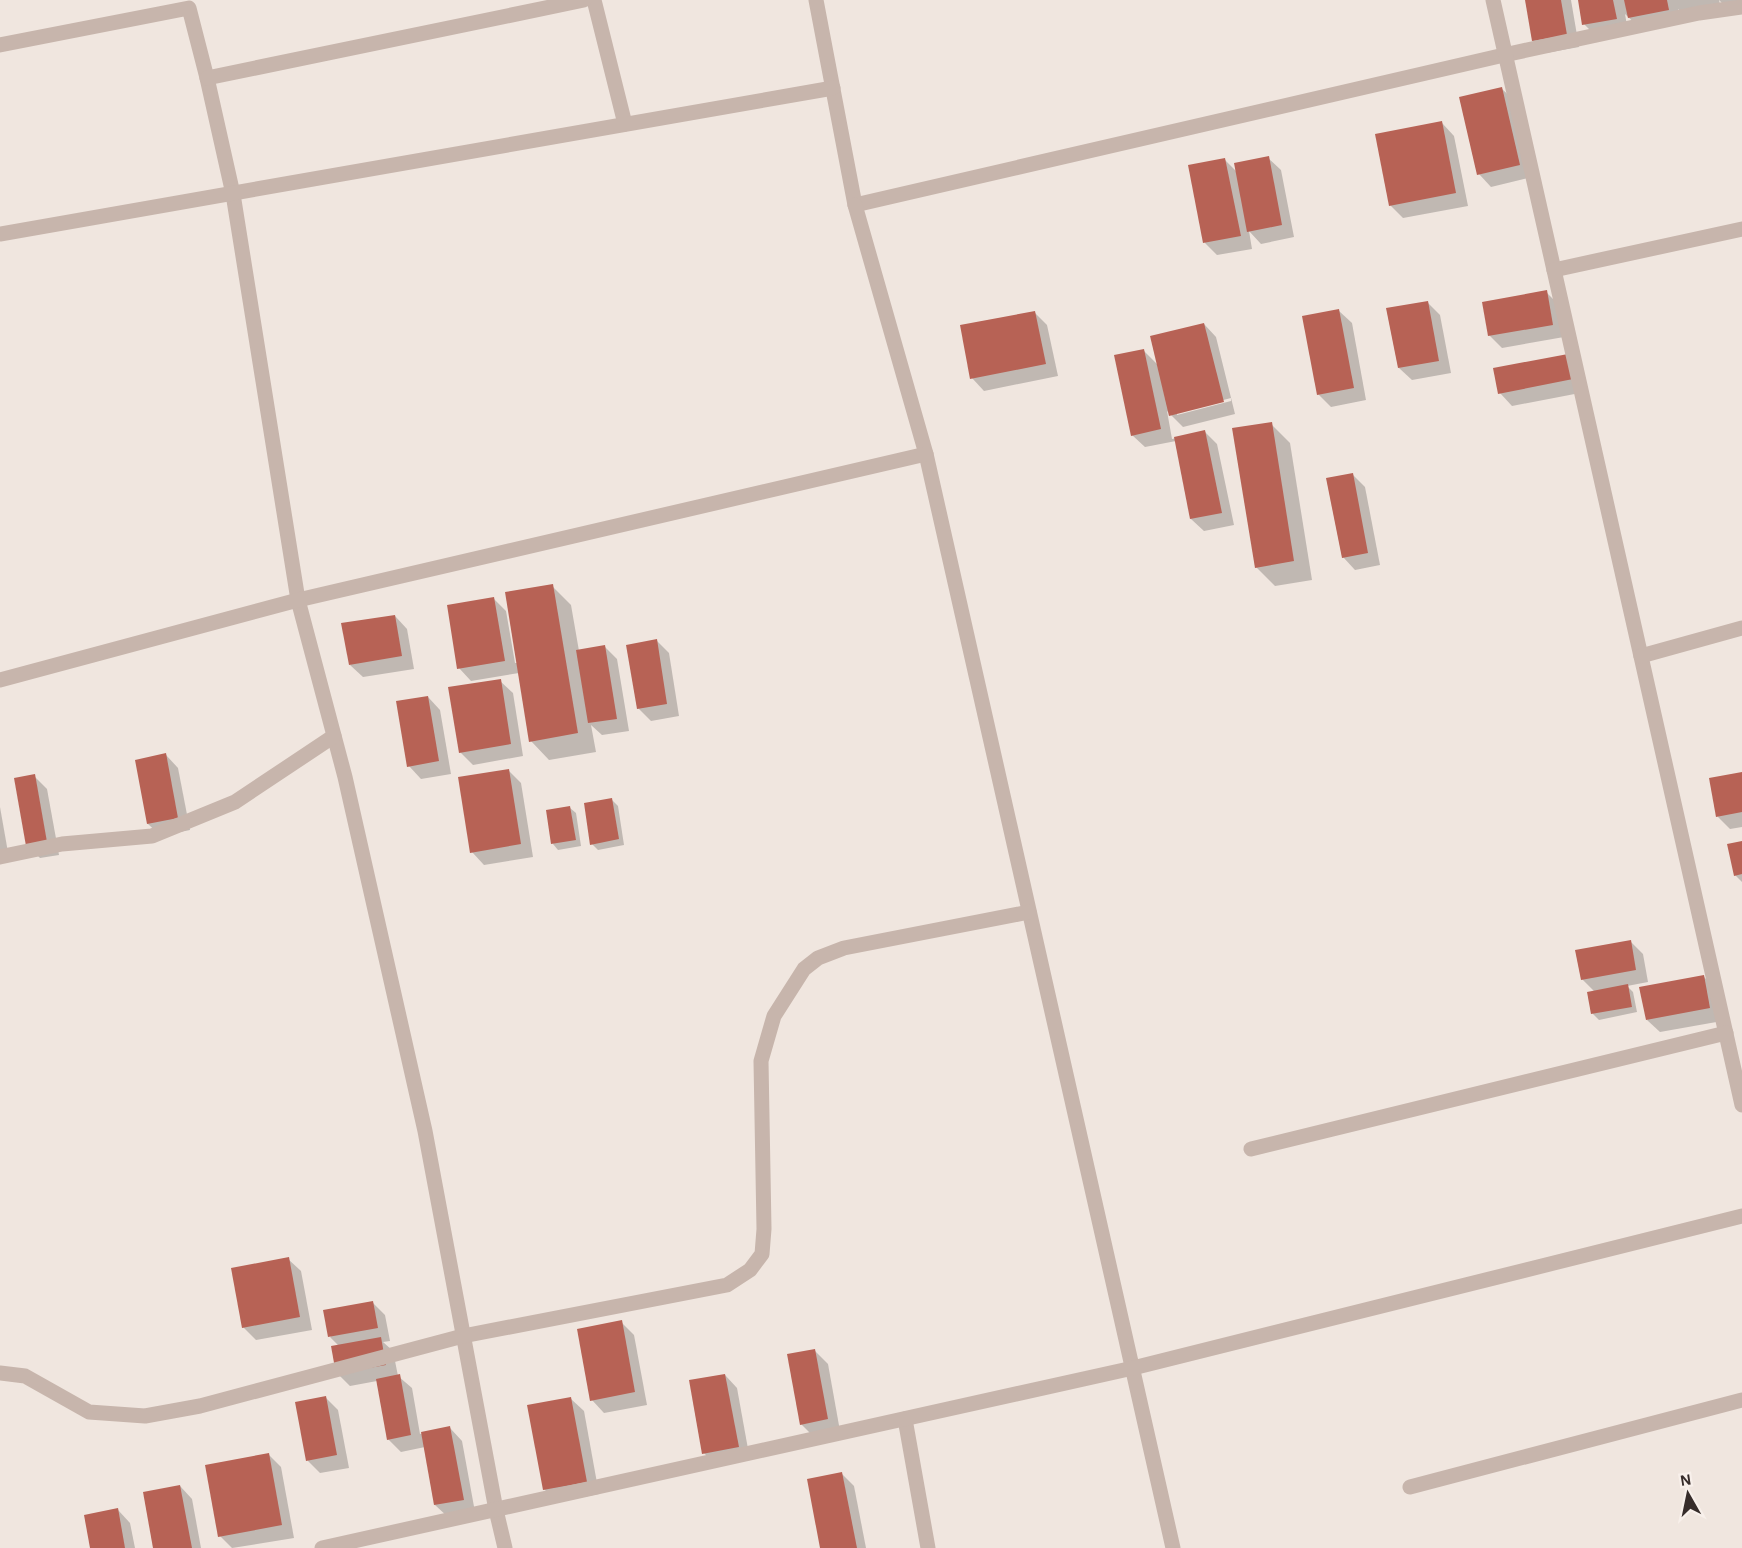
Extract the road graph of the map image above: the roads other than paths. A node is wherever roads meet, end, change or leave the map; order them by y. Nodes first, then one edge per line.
1 (584, 0) edge
2 (594, 0) edge
3 (816, 0) edge
4 (1492, 0) edge
5 (188, 4) edge
6 (1742, 7) edge
7 (0, 45) edge
8 (1504, 56) junction
9 (207, 78) junction
10 (833, 88) junction
11 (625, 123) junction
12 (233, 194) junction
13 (855, 205) junction
14 (1742, 229) edge
15 (0, 234) edge
16 (1554, 270) junction
17 (926, 454) junction
18 (298, 600) junction
19 (1742, 628) edge
20 (1641, 656) junction
21 (0, 680) edge
22 (334, 736) junction
23 (0, 857) edge
24 (1029, 912) junction
25 (1726, 1033) junction
26 (1742, 1105) edge
27 (1251, 1149) dead end
28 (1742, 1216) edge
29 (463, 1336) junction
30 (1133, 1368) junction
31 (0, 1374) edge
32 (1742, 1400) edge
33 (905, 1419) junction
34 (1410, 1487) dead end
35 (496, 1510) junction
36 (322, 1548) edge
37 (505, 1548) edge
38 (928, 1548) edge
39 (1173, 1548) edge

1 - 9 street
2 - 11 street
3 - 10 street
4 - 8 street
5 - 7 street
5 - 9 street
6 - 8 street
8 - 13 street
8 - 16 street
9 - 12 street
10 - 11 street
10 - 13 street
11 - 12 street
12 - 15 street
12 - 18 street
13 - 17 street
14 - 16 street
16 - 20 street
17 - 18 street
17 - 24 street
18 - 21 street
18 - 22 street
19 - 20 street
20 - 25 street
22 - 23 street
22 - 29 street
24 - 29 street
24 - 30 street
25 - 26 street
25 - 27 street
28 - 30 street
29 - 31 street
29 - 35 street
30 - 33 street
30 - 39 street
32 - 34 street
33 - 35 street
33 - 38 street
35 - 36 street
35 - 37 street

